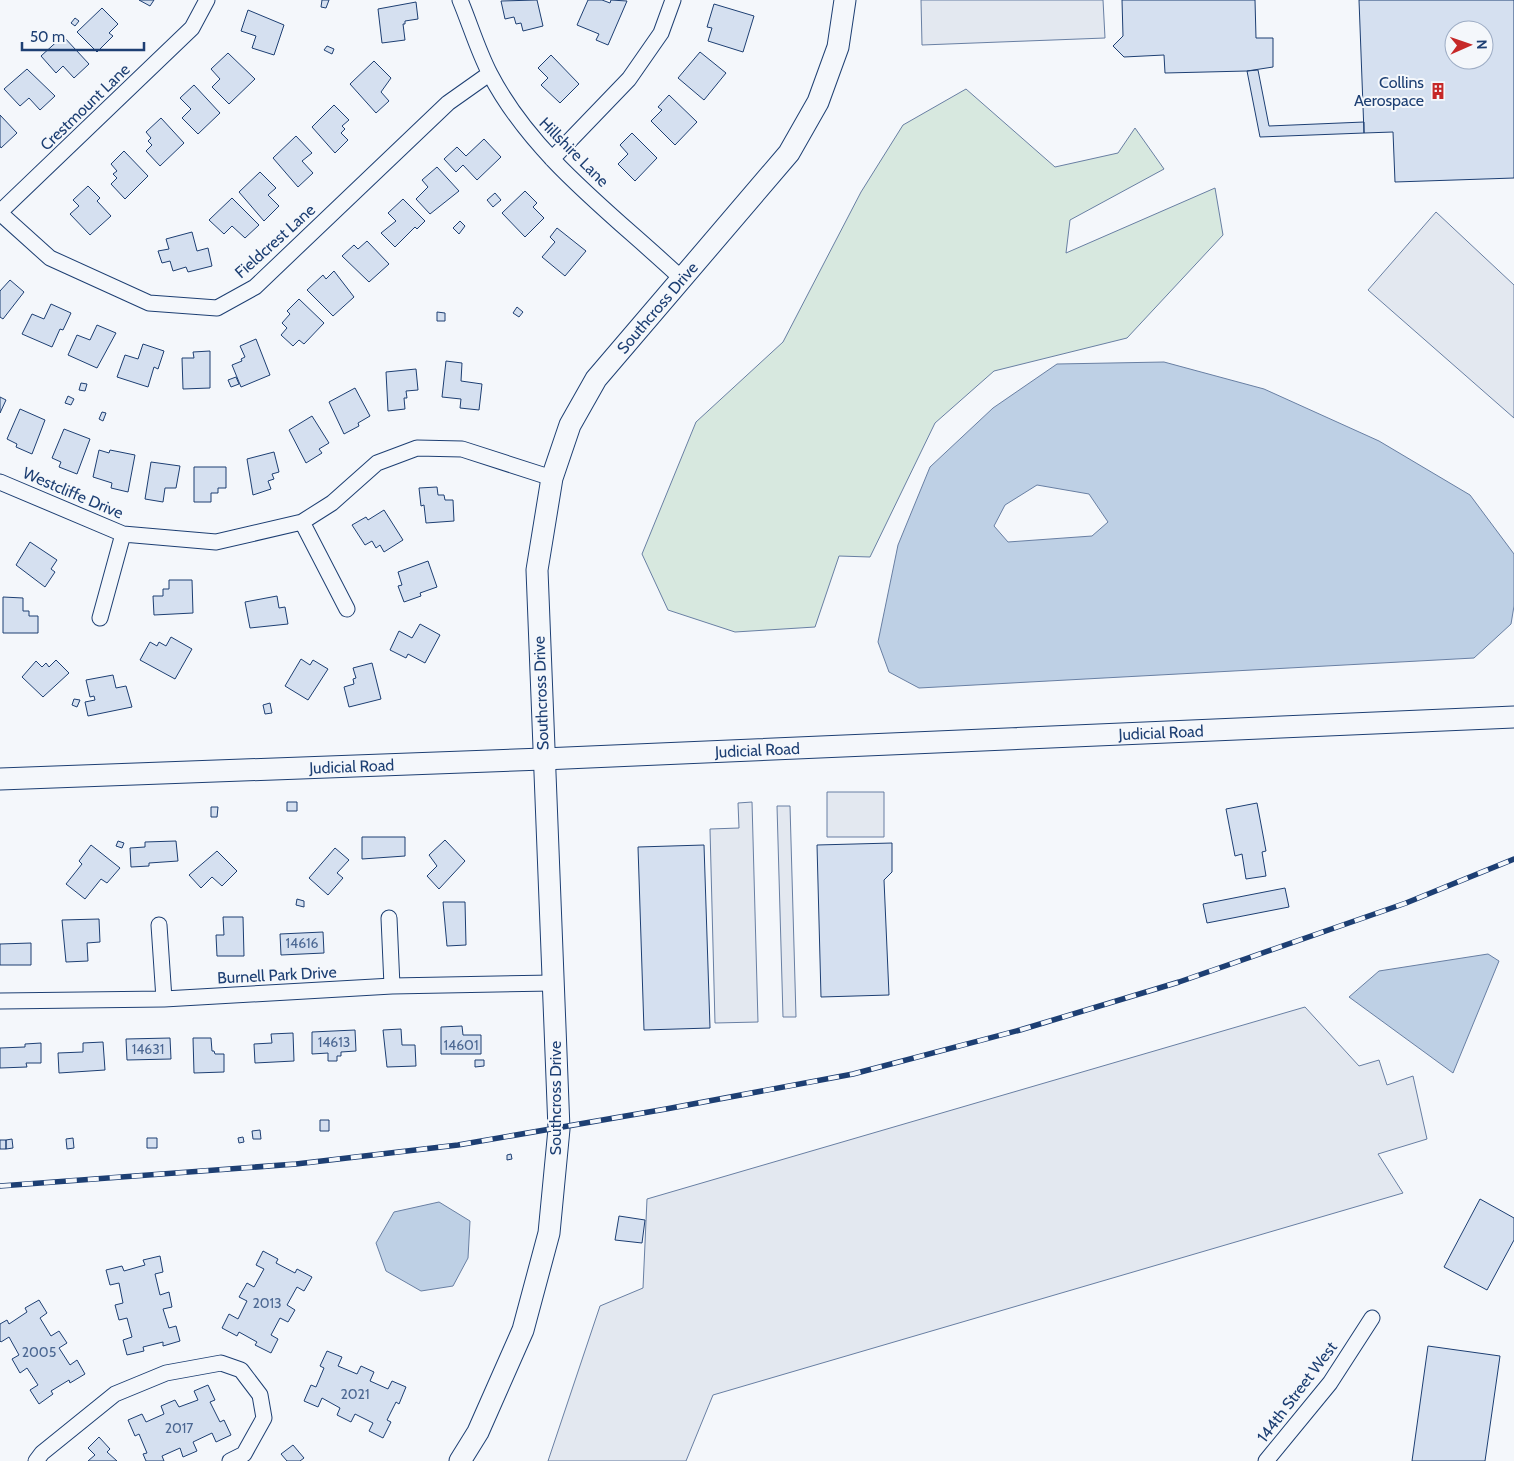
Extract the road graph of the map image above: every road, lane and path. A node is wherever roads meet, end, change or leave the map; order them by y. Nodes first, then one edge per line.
1 (207, 0) edge
2 (460, 0) edge
3 (673, 0) edge
4 (845, 0) edge
5 (490, 74) junction
6 (552, 159) junction
7 (0, 213) edge
8 (681, 278) junction
9 (552, 478) junction
10 (0, 482) edge
11 (302, 522) junction
12 (123, 534) junction
13 (347, 610) dead end
14 (100, 618) dead end
15 (1514, 717) edge
16 (543, 759) junction
17 (0, 779) edge
18 (389, 918) dead end
19 (159, 925) dead end
20 (553, 983) junction
21 (392, 986) junction
22 (164, 999) junction
23 (0, 1001) edge
24 (1372, 1318) dead end
25 (36, 1461) edge
26 (230, 1461) edge
27 (460, 1461) edge
28 (1266, 1461) edge

1 - 7 street, Crestmount Lane
2 - 5 street, Hillshire Lane
3 - 6 street
4 - 8 street, Southcross Drive
5 - 6 street, Hillshire Lane
5 - 7 street, Fieldcrest Lane
6 - 8 street, Hillshire Lane
8 - 9 street, Southcross Drive
9 - 11 street, Westcliffe Drive
9 - 16 street, Southcross Drive
10 - 12 street, Westcliffe Drive
11 - 12 street, Westcliffe Drive
11 - 13 street
12 - 14 street
15 - 16 street, Judicial Road
16 - 17 street, Judicial Road
16 - 20 street, Southcross Drive
18 - 21 street
19 - 22 street
20 - 21 street, Burnell Park Drive
20 - 27 street, Southcross Drive
21 - 22 street, Burnell Park Drive
22 - 23 street, Burnell Park Drive
24 - 28 street, 144th Street West
25 - 26 street

